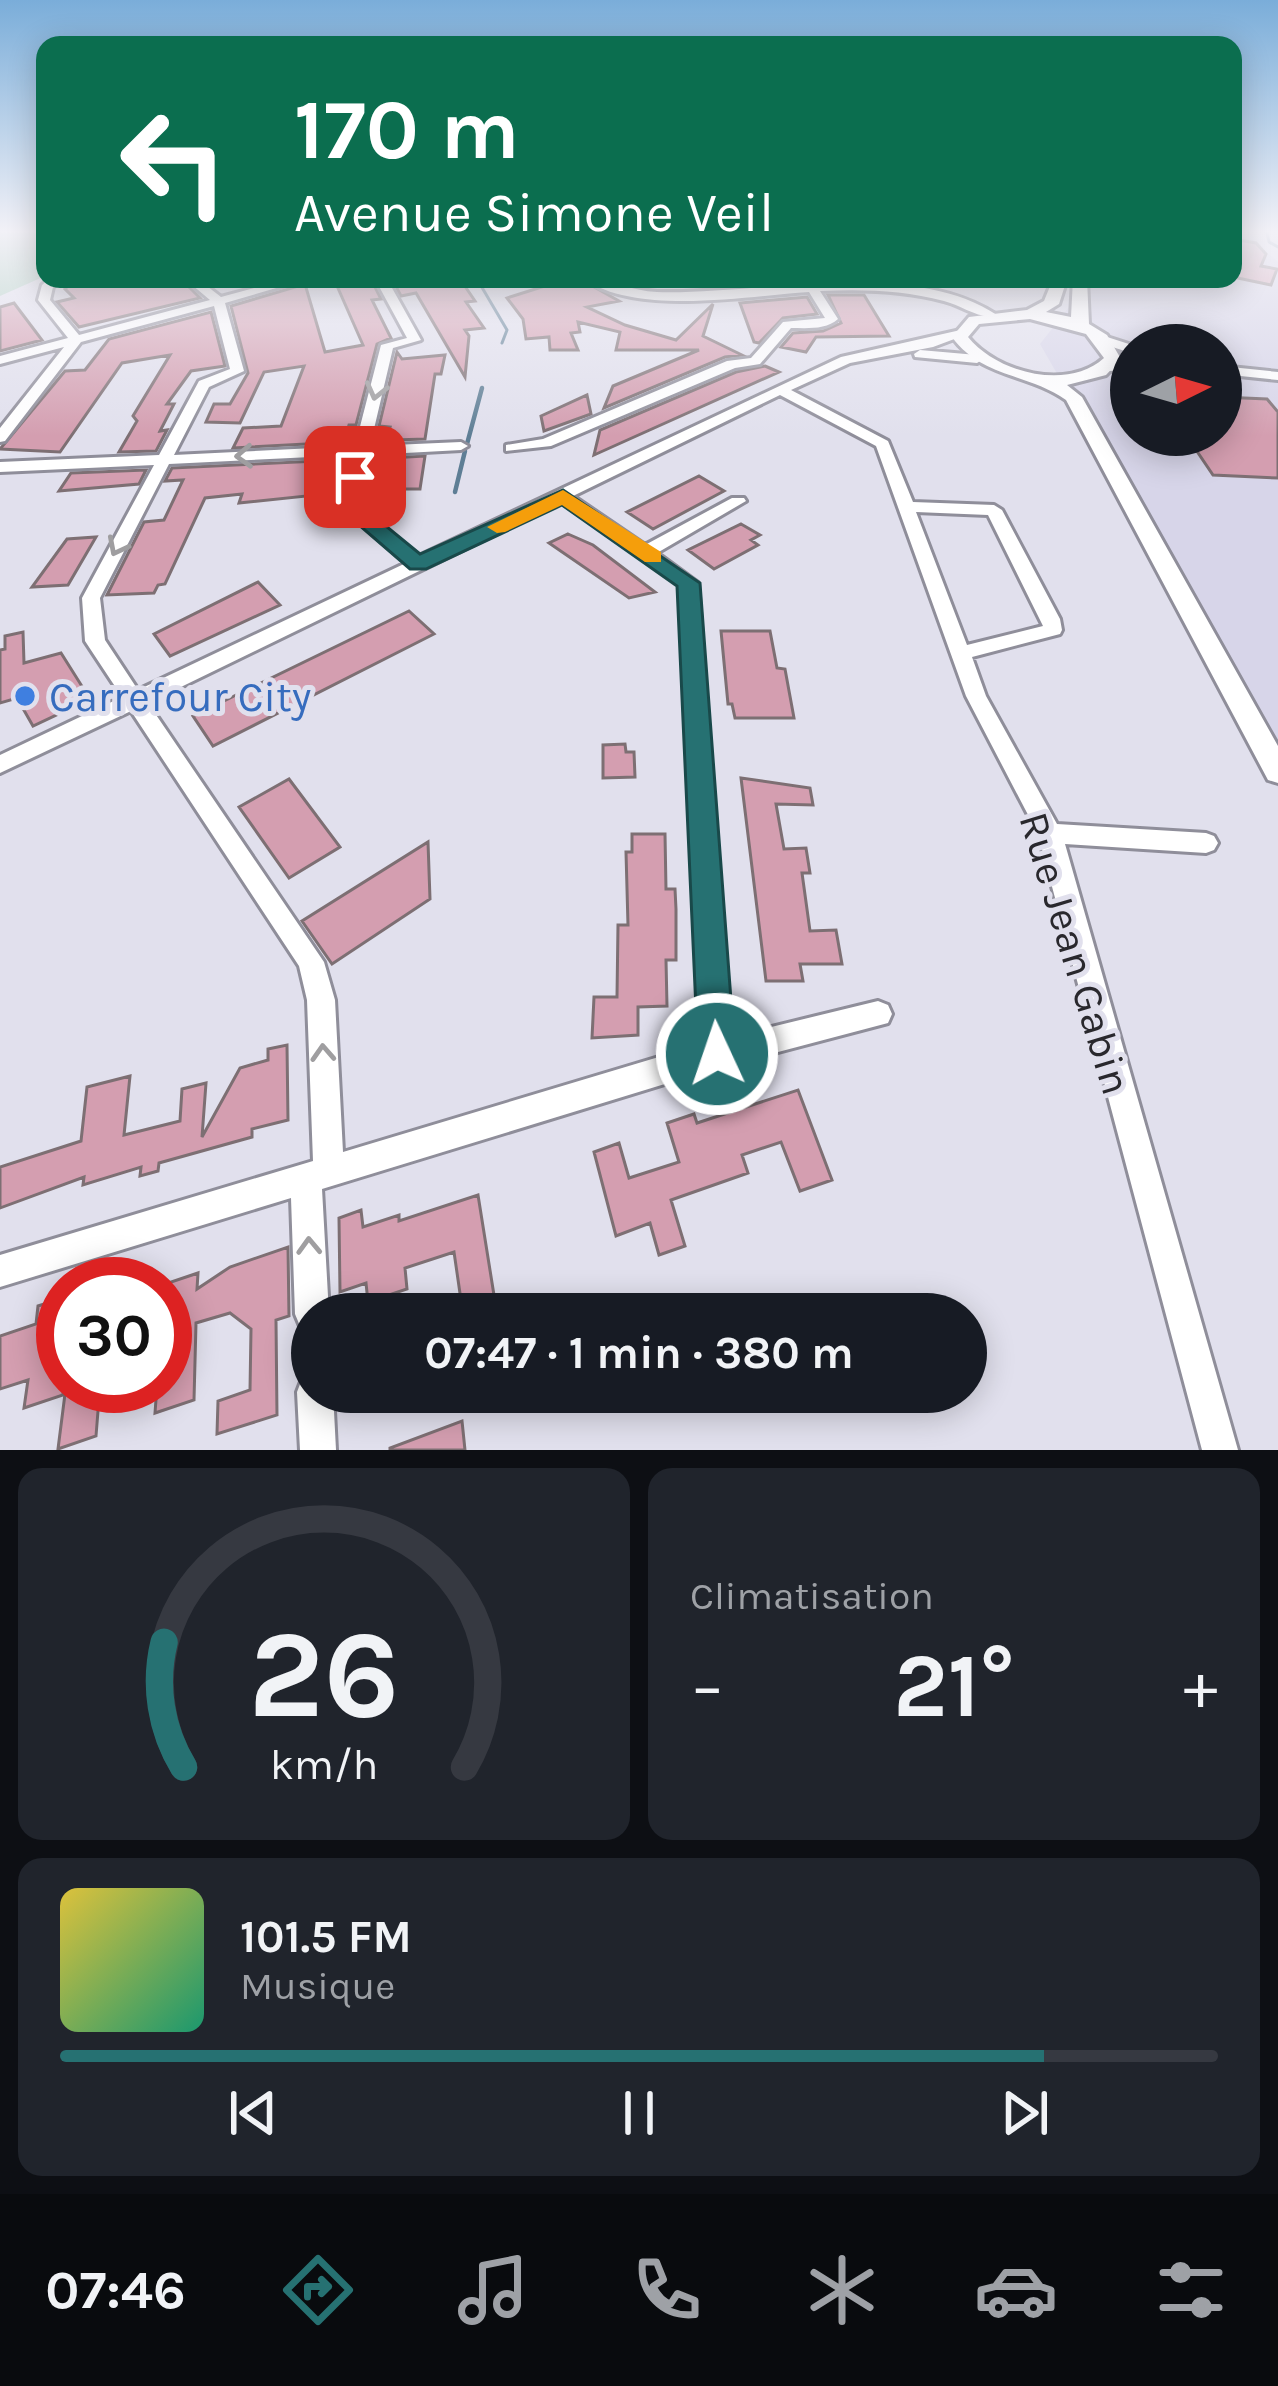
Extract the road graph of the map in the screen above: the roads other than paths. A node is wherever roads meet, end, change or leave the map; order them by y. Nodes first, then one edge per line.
1 (45, 301) edge
2 (224, 301) edge
3 (393, 301) edge
4 (820, 301) edge
5 (960, 301) edge
6 (1052, 301) edge
7 (1079, 301) edge
8 (219, 302) junction
9 (1030, 314) junction
10 (991, 315) junction
11 (1082, 326) junction
12 (962, 332) junction
13 (76, 340) junction
14 (1104, 340) junction
15 (1110, 342) edge
16 (977, 359) junction
17 (0, 360) edge
18 (1242, 368) edge
19 (1110, 370) edge
20 (1098, 372) junction
21 (1278, 372) edge
22 (1047, 379) junction
23 (786, 393) junction
24 (0, 438) edge
25 (461, 446) dead end
26 (511, 448) dead end
27 (361, 451) junction
28 (164, 459) junction
29 (0, 466) edge
30 (563, 496) junction
31 (738, 501) dead end
32 (905, 507) junction
33 (645, 552) junction
34 (418, 564) junction
35 (1198, 619) junction
36 (958, 654) junction
37 (133, 700) junction
38 (0, 765) edge
39 (1278, 772) edge
40 (1049, 833) junction
41 (1206, 843) dead end
42 (878, 1015) dead end
43 (717, 1054) junction
44 (317, 1174) junction
45 (0, 1271) edge
46 (313, 1293) edge
47 (317, 1413) edge
48 (318, 1450) edge
49 (1220, 1450) edge

1 - 13 street
2 - 8 street
3 -> 27 street
4 - 26 street
5 - 10 street
6 - 9 main road
7 - 11 main road
8 - 13 street
8 - 28 street
9 - 10 main road
9 - 11 main road
10 - 12 main road
11 - 14 main road
12 - 16 main road
12 - 23 street
13 - 17 street
13 - 24 street
14 - 15 street
14 - 20 main road
16 - 22 main road
16 - 23 street
18 - 21 street
19 - 20 street
20 - 22 main road
20 - 35 main road
22 - 35 main road
23 - 30 street
23 - 32 street, Rue Jean Gabin
25 - 27 street
27 -> 28 street
27 - 34 street
28 - 29 street
28 -> 37 street
30 - 33 street
30 - 34 street
31 - 33 street
32 - 36 street, Rue Jean Gabin
32 - 36 street
33 - 43 street
34 - 37 street
35 - 39 main road
36 - 40 street, Rue Jean Gabin
37 - 38 street
44 -> 37 street
40 - 41 street
40 - 49 street, Rue Jean Gabin
42 - 43 street
43 - 44 street
44 - 45 street
46 -> 44 street
47 - 48 street

